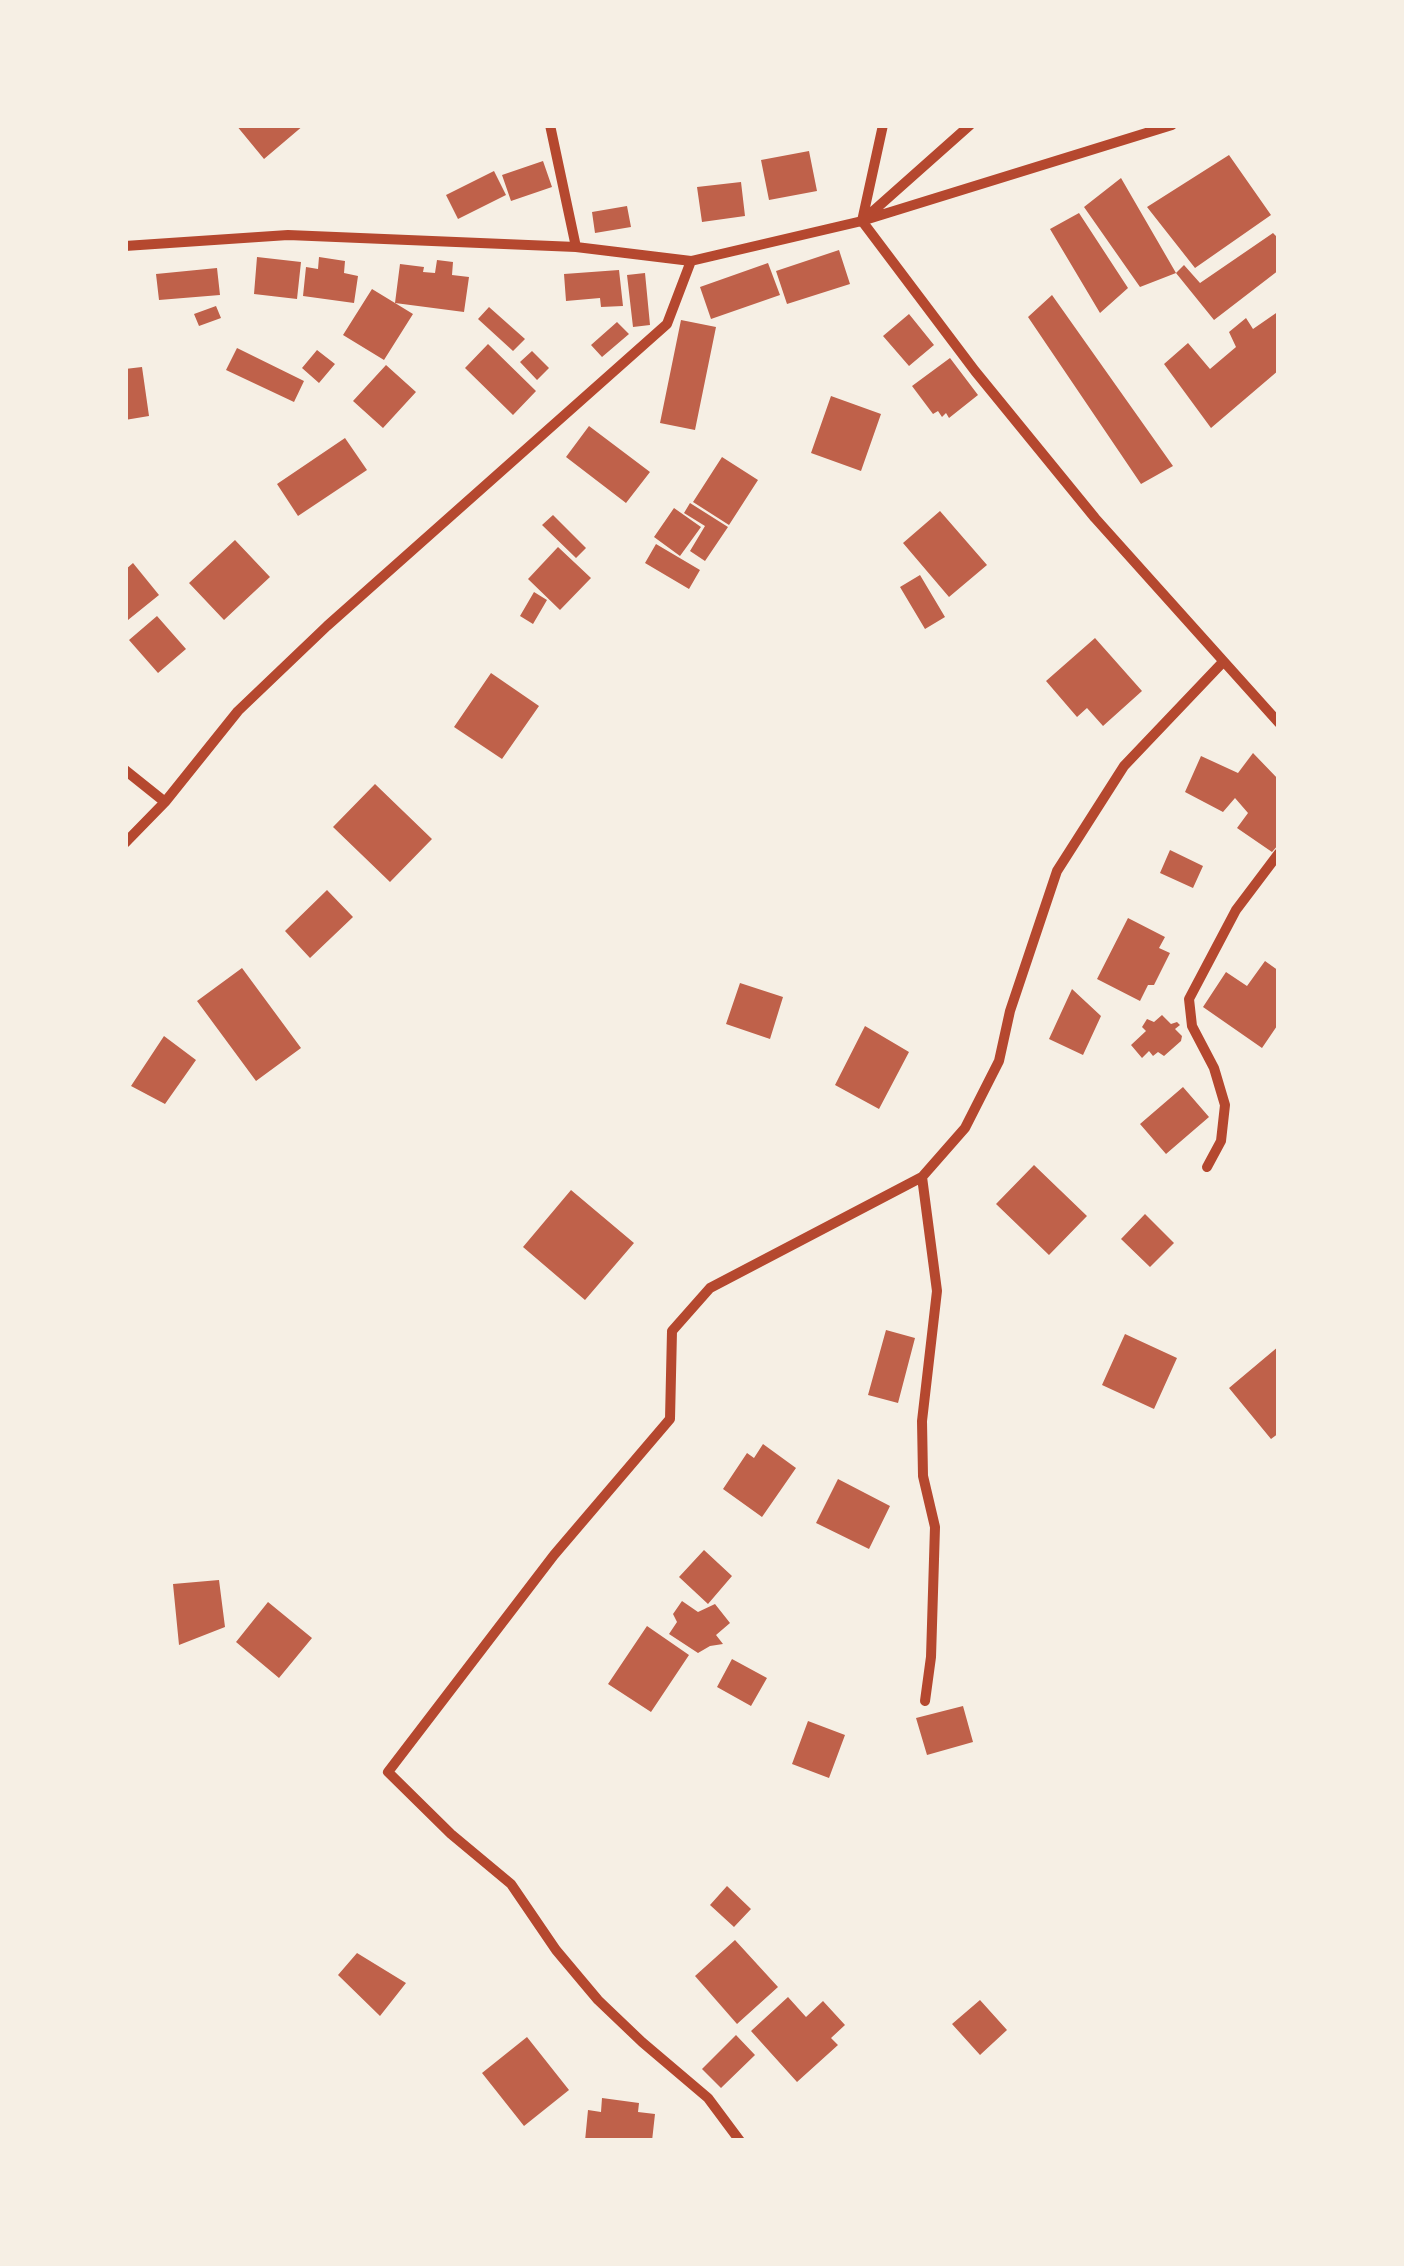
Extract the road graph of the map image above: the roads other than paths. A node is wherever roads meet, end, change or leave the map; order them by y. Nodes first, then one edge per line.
1 (550, 125) edge
2 (883, 125) edge
3 (970, 125) edge
4 (1172, 125) edge
5 (862, 221) junction
6 (125, 246) edge
7 (576, 247) junction
8 (691, 260) junction
9 (1223, 662) junction
10 (1279, 722) edge
11 (125, 770) edge
12 (164, 802) junction
13 (125, 844) edge
14 (1279, 854) edge
15 (1207, 1167) dead end
16 (922, 1177) junction
17 (925, 1701) dead end
18 (740, 2141) edge

1 - 7 street
2 - 5 street
3 - 5 street
4 - 5 street
5 - 8 street
5 - 9 street
6 - 7 street
7 - 8 street
8 - 12 street
9 - 10 street
9 - 16 street
11 - 12 street
12 - 13 street
14 - 15 street
16 - 17 street
16 - 18 street

